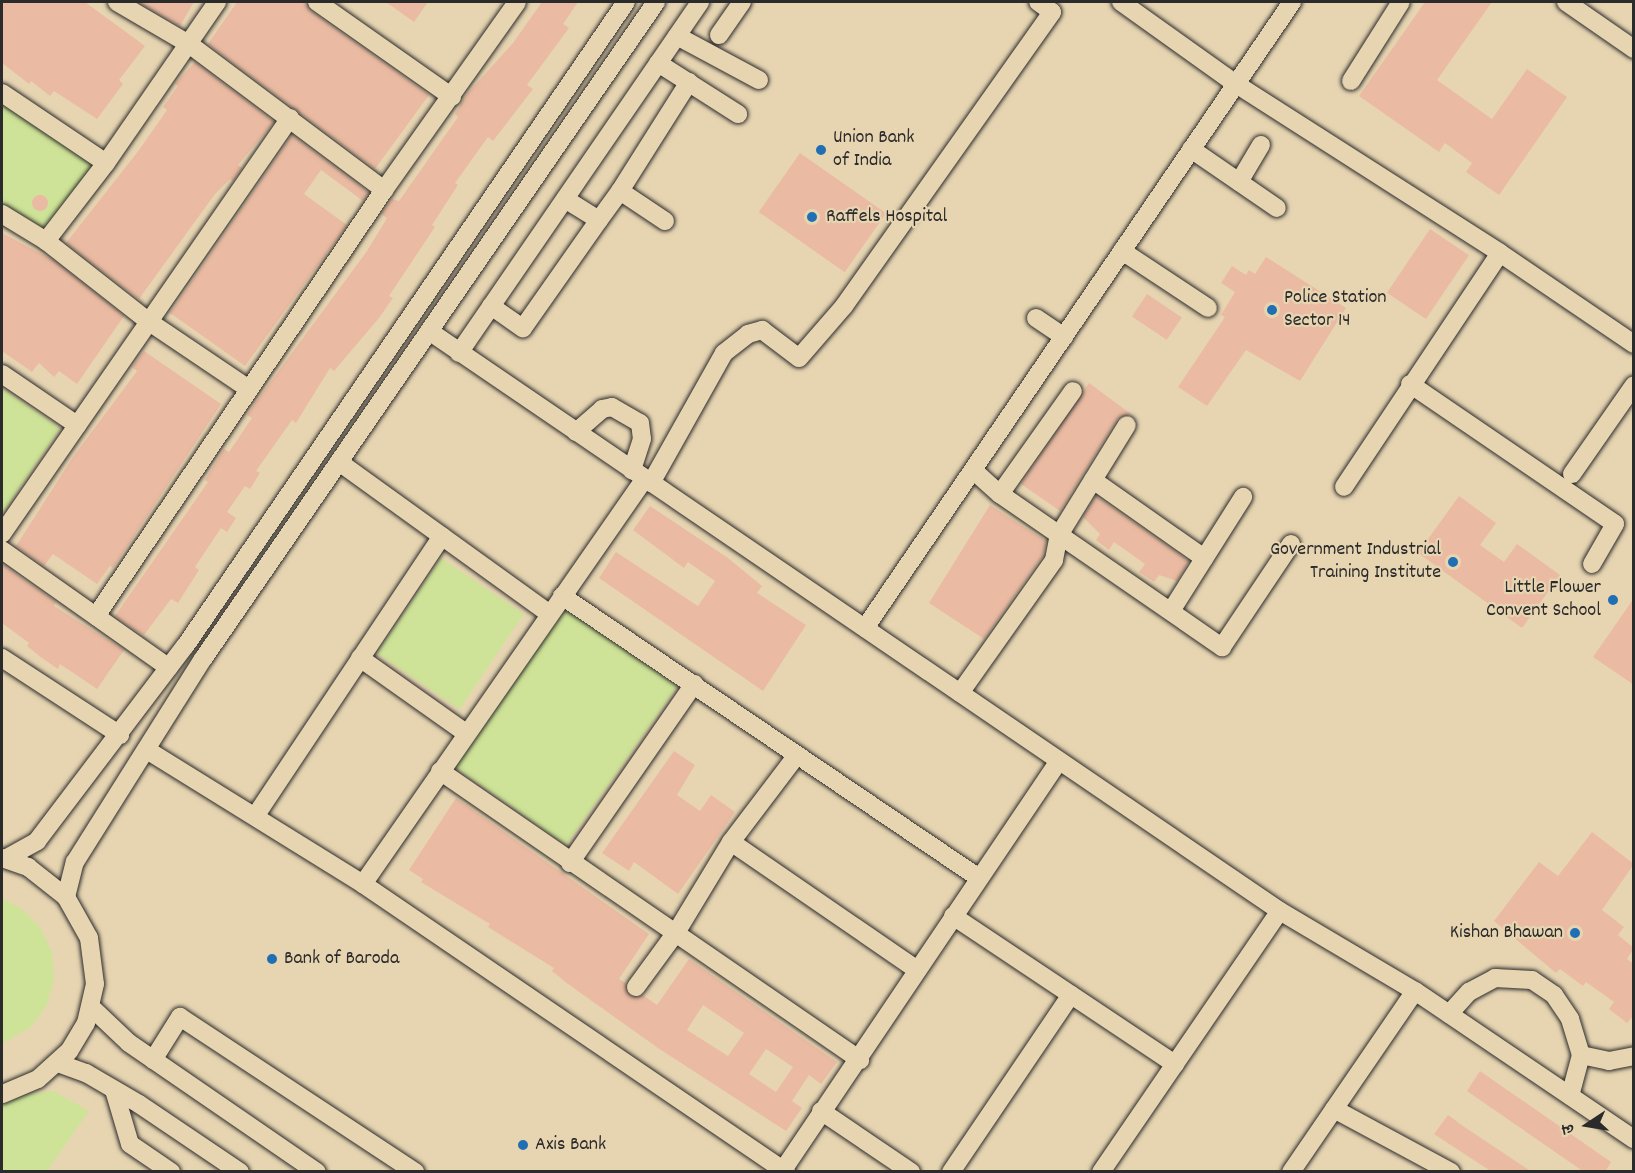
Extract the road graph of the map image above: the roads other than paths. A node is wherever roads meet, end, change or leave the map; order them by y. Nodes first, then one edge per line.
1 (117, 2) edge
2 (217, 2) edge
3 (317, 2) edge
4 (517, 2) edge
5 (626, 2) edge
6 (656, 2) edge
7 (700, 2) edge
8 (742, 2) edge
9 (1121, 2) edge
10 (1292, 2) edge
11 (1401, 2) edge
12 (1566, 2) edge
13 (1050, 5) edge
14 (718, 35) dead end
15 (676, 36) junction
16 (189, 44) junction
17 (1634, 49) edge
18 (658, 63) junction
19 (759, 80) dead end
20 (1351, 81) dead end
21 (689, 82) junction
22 (1236, 84) junction
23 (2, 93) edge
24 (452, 97) junction
25 (738, 114) dead end
26 (290, 117) junction
27 (1262, 145) dead end
28 (1191, 149) junction
29 (106, 163) junction
30 (1239, 182) junction
31 (384, 190) junction
32 (620, 191) junction
33 (565, 199) junction
34 (1277, 208) dead end
35 (2, 214) edge
36 (599, 220) junction
37 (665, 221) dead end
38 (46, 241) junction
39 (1122, 251) junction
40 (1500, 253) junction
41 (491, 306) junction
42 (1208, 308) dead end
43 (1036, 318) dead end
44 (148, 321) junction
45 (429, 331) junction
46 (1064, 337) junction
47 (1634, 344) edge
48 (459, 352) junction
49 (2, 374) edge
50 (1410, 384) junction
51 (1634, 385) edge
52 (249, 389) junction
53 (1073, 391) dead end
54 (77, 425) junction
55 (1126, 425) dead end
56 (576, 432) junction
57 (339, 462) junction
58 (973, 470) junction
59 (1572, 474) dead end
60 (643, 477) junction
61 (1093, 480) junction
62 (1344, 487) dead end
63 (1000, 494) junction
64 (1243, 497) dead end
65 (2, 534) edge
66 (442, 536) junction
67 (1059, 536) junction
68 (1291, 544) dead end
69 (2, 550) edge
70 (1204, 558) junction
71 (1592, 564) dead end
72 (562, 596) junction
73 (1171, 611) junction
74 (550, 614) junction
75 (96, 616) junction
76 (864, 628) junction
77 (2, 658) edge
78 (360, 658) junction
79 (169, 668) junction
80 (694, 684) junction
81 (960, 693) junction
82 (466, 733) junction
83 (120, 735) junction
84 (147, 750) junction
85 (797, 755) junction
86 (1059, 761) junction
87 (440, 771) junction
88 (256, 815) junction
89 (731, 842) junction
90 (3, 858) edge
91 (570, 863) junction
92 (980, 878) junction
93 (363, 884) junction
94 (66, 897) junction
95 (1280, 911) junction
96 (953, 916) junction
97 (677, 931) junction
98 (917, 970) junction
99 (636, 987) dead end
100 (1415, 991) junction
101 (1071, 995) junction
102 (91, 1007) junction
103 (1449, 1014) junction
104 (1634, 1056) edge
105 (153, 1060) junction
106 (860, 1060) junction
107 (1580, 1061) junction
108 (58, 1063) junction
109 (1175, 1064) junction
110 (114, 1090) junction
111 (2, 1094) edge
112 (1570, 1096) junction
113 (1334, 1108) junction
114 (821, 1111) junction
115 (1634, 1139) edge
116 (388, 1164) edge
117 (784, 1171) edge
118 (171, 1172) edge
119 (240, 1172) edge
120 (317, 1172) edge
121 (415, 1172) edge
122 (911, 1172) edge
123 (951, 1172) edge
124 (1101, 1172) edge
125 (1292, 1172) edge
126 (1451, 1172) edge

1 - 16 street
2 - 16 street
3 - 24 street
4 - 24 street
5 - 79 street
6 - 45 street
7 - 15 street
8 - 14 street
9 - 22 street
10 - 22 street
11 - 20 street
12 - 17 street
13 - 60 street
15 - 18 street
15 - 19 street
16 - 26 street
16 - 29 street
18 - 21 street
18 - 33 street
21 - 25 street
21 - 32 street
22 - 28 street
22 - 40 street
23 - 29 street
24 - 31 street
26 - 31 street
26 - 44 street
27 - 30 street
28 - 30 street
28 - 39 street
29 - 38 street
30 - 34 street
31 - 52 street
32 - 36 street
32 - 37 street
33 - 36 street
33 - 41 street
35 - 38 street
36 - 41 street
38 - 44 street
39 - 42 street
39 - 46 street
40 - 47 street
40 - 50 street
41 - 48 street
43 - 46 street
44 - 52 street
44 - 54 street
45 - 48 street
45 - 57 street
46 - 58 street
48 - 56 street
49 - 54 street
50 - 62 street
50 - 71 street
51 - 59 street
52 - 75 street
53 - 63 street
54 - 65 street
55 - 61 street
56 - 60 street
56 - 60 street
57 - 66 street
57 - 84 street
58 - 63 street
58 - 76 street
60 - 72 street
60 - 76 street
61 - 67 street
61 - 70 street
63 - 67 street
64 - 70 street
66 - 74 street
66 - 78 street
67 - 73 street
67 - 81 street
68 - 73 street
69 - 75 street
70 - 73 street
72 - 74 street
72 - 80 street
74 - 82 street
75 - 79 street
76 - 81 street
77 - 83 street
78 - 82 street
78 - 88 street
79 - 83 street
80 - 85 street
80 - 91 street
81 - 86 street
82 - 87 street
83 - 90 street
84 - 88 street
84 - 94 street
85 - 89 street
85 - 92 street
86 - 92 street
86 - 95 street
87 - 91 street
87 - 93 street
88 - 93 street
89 - 97 street
89 - 98 street
90 - 94 street
91 - 97 street
92 - 96 street
93 - 117 street
94 - 102 street
95 - 100 street
95 - 109 street
96 - 98 street
96 - 101 street
97 - 99 street
97 - 106 street
98 - 106 street
100 - 103 street
100 - 113 street
101 - 109 street
101 - 123 street
102 - 105 street
102 - 108 street
103 - 107 street
103 - 112 street
104 - 107 street
105 - 116 street
105 - 120 street
106 - 114 street
107 - 112 street
108 - 110 street
108 - 111 street
109 - 124 street
110 - 118 street
110 - 119 street
112 - 115 street
113 - 125 street
113 - 126 street
114 - 117 street
114 - 122 street
116 - 121 street

